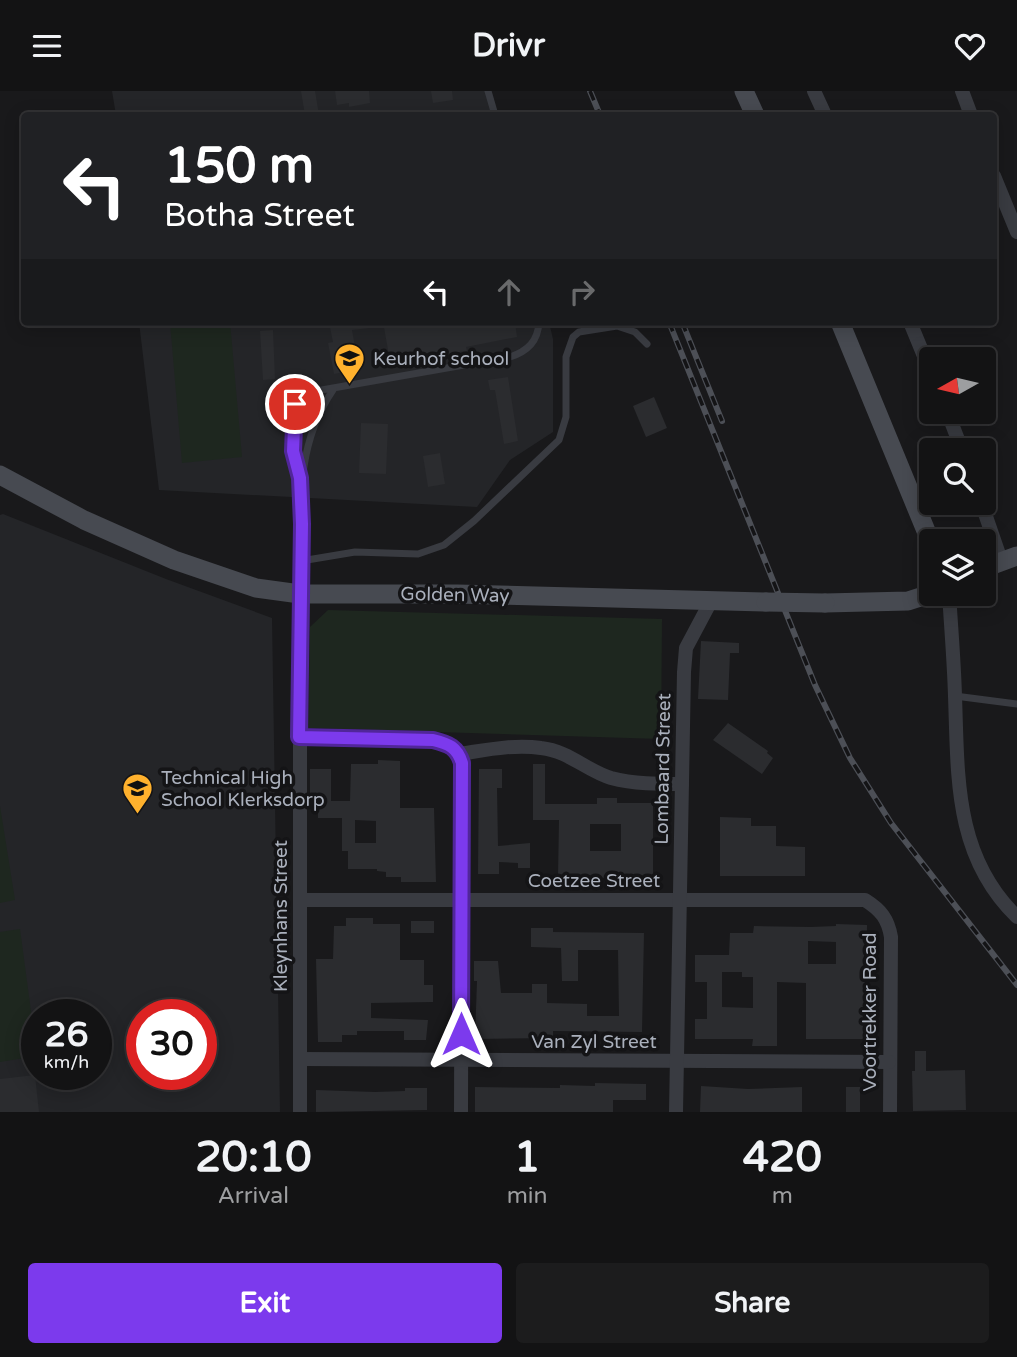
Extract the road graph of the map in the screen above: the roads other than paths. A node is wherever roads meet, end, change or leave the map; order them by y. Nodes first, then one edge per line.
1 (488, 91) edge
2 (744, 91) edge
3 (814, 91) edge
4 (962, 91) edge
5 (494, 112) edge
6 (754, 112) edge
7 (824, 112) edge
8 (970, 112) edge
9 (997, 183) edge
10 (1017, 232) edge
11 (538, 326) edge
12 (842, 326) edge
13 (912, 326) edge
14 (647, 344) dead end
15 (920, 347) edge
16 (332, 390) junction
17 (1, 478) edge
18 (300, 478) junction
19 (985, 515) edge
20 (925, 529) edge
21 (301, 561) junction
22 (1000, 561) edge
23 (300, 593) junction
24 (919, 597) edge
25 (711, 601) junction
26 (950, 606) edge
27 (955, 696) junction
28 (1017, 704) edge
29 (299, 737) junction
30 (459, 754) junction
31 (682, 784) junction
32 (300, 900) junction
33 (461, 900) junction
34 (679, 900) junction
35 (883, 913) joint
36 (1017, 917) edge
37 (300, 1059) junction
38 (461, 1060) junction
39 (677, 1061) junction
40 (889, 1062) junction
41 (300, 1112) edge
42 (461, 1112) edge
43 (676, 1112) edge
44 (890, 1112) edge

1 - 5 lane
2 - 6 street
3 - 7 street
4 - 8 street
9 - 10 street
11 - 16 lane
12 - 20 street
13 - 15 street
14 - 21 lane
16 - 18 lane
16 - 18 lane
17 - 23 street, Golden Way
18 - 21 lane
19 - 22 street
21 - 23 lane
23 - 25 street, Golden Way
23 - 29 street, Kleynhans Street
24 - 25 street, Golden Way, bridge
25 - 31 street, Lombaard Street
26 - 27 street
27 - 28 lane
27 - 36 street
29 - 30 street
29 - 32 street, Kleynhans Street
30 - 31 street
30 - 33 street
31 - 34 street, Lombaard Street
32 - 33 street, Coetzee Street
32 - 37 street, Kleynhans Street
33 - 34 street, Coetzee Street
33 - 38 street
34 - 35 street, Coetzee Street
34 - 39 street, Lombaard Street
35 - 40 street, Voortrekker Road
37 - 38 street, Van Zyl Street
37 - 41 street, Kleynhans Street
38 - 39 street, Van Zyl Street
38 - 42 street
39 - 40 street, Van Zyl Street
39 - 43 street, Lombaard Street
40 - 44 street, Voortrekker Road

